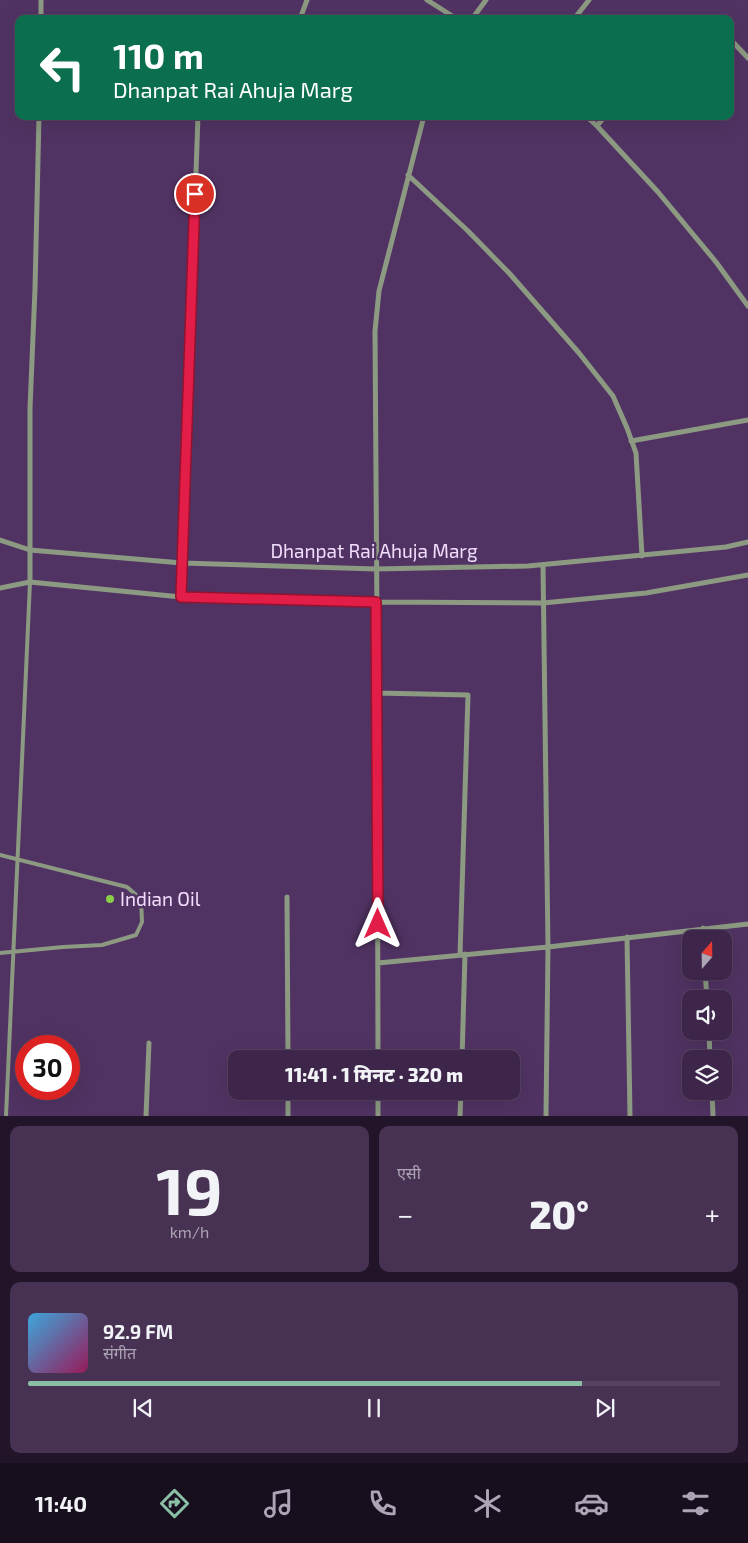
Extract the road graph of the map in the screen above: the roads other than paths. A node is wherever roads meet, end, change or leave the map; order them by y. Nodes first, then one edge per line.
1 (41, 0) edge
2 (307, 0) edge
3 (427, 0) edge
4 (486, 0) edge
5 (589, 0) edge
6 (41, 15) edge
7 (301, 15) edge
8 (451, 15) edge
9 (475, 15) edge
10 (577, 15) edge
11 (734, 42) edge
12 (748, 58) edge
13 (39, 120) edge
14 (198, 120) edge
15 (423, 120) edge
16 (590, 120) edge
17 (602, 120) edge
18 (597, 126) junction
19 (408, 175) junction
20 (748, 306) edge
21 (748, 420) edge
22 (632, 440) junction
23 (0, 540) edge
24 (748, 542) edge
25 (30, 550) junction
26 (642, 556) junction
27 (182, 564) junction
28 (543, 565) junction
29 (376, 569) junction
30 (748, 575) edge
31 (30, 582) junction
32 (0, 588) edge
33 (181, 597) junction
34 (376, 602) junction
35 (543, 603) junction
36 (377, 693) junction
37 (0, 855) edge
38 (17, 860) junction
39 (288, 897) dead end
40 (748, 924) edge
41 (703, 928) joint
42 (627, 937) junction
43 (548, 946) junction
44 (13, 952) junction
45 (0, 953) edge
46 (462, 955) junction
47 (378, 963) junction
48 (149, 1043) dead end
49 (288, 1050) edge
50 (378, 1050) edge
51 (462, 1050) edge
52 (288, 1100) edge
53 (378, 1100) edge
54 (461, 1100) edge
55 (712, 1100) edge
56 (6, 1116) edge
57 (146, 1116) edge
58 (288, 1116) edge
59 (378, 1116) edge
60 (460, 1116) edge
61 (546, 1116) edge
62 (630, 1116) edge
63 (713, 1116) edge

1 - 6 street
2 - 7 street
3 - 8 street
4 - 9 street
5 - 10 street
11 - 12 street
13 - 25 street
14 - 27 street
15 - 19 street
16 - 18 street
17 - 18 street
18 - 20 street
19 - 22 street
19 - 29 street
21 - 22 street
22 - 26 street
23 - 25 street, Dhanpat Rai Ahuja Marg
24 - 26 street, Dhanpat Rai Ahuja Marg
25 - 27 street, Dhanpat Rai Ahuja Marg
25 - 31 street
26 - 28 street, Dhanpat Rai Ahuja Marg
27 - 29 street, Dhanpat Rai Ahuja Marg
27 - 33 street
28 - 29 street, Dhanpat Rai Ahuja Marg
28 - 35 street
29 - 34 street
30 - 35 street
31 - 32 street
31 - 33 street
31 - 38 lane
33 - 34 street
34 - 35 street
34 - 36 street
35 - 43 street
36 - 46 street
36 - 47 street
37 - 38 lane
38 - 44 lane
38 - 44 lane
39 - 49 street
40 - 41 street
41 - 42 street
42 - 43 street
42 - 62 street
43 - 46 street
43 - 61 street
44 - 45 lane
44 - 56 lane
46 - 47 street
46 - 51 street
47 - 50 street
48 - 57 street
52 - 58 street
53 - 59 street
54 - 60 street
55 - 63 street

